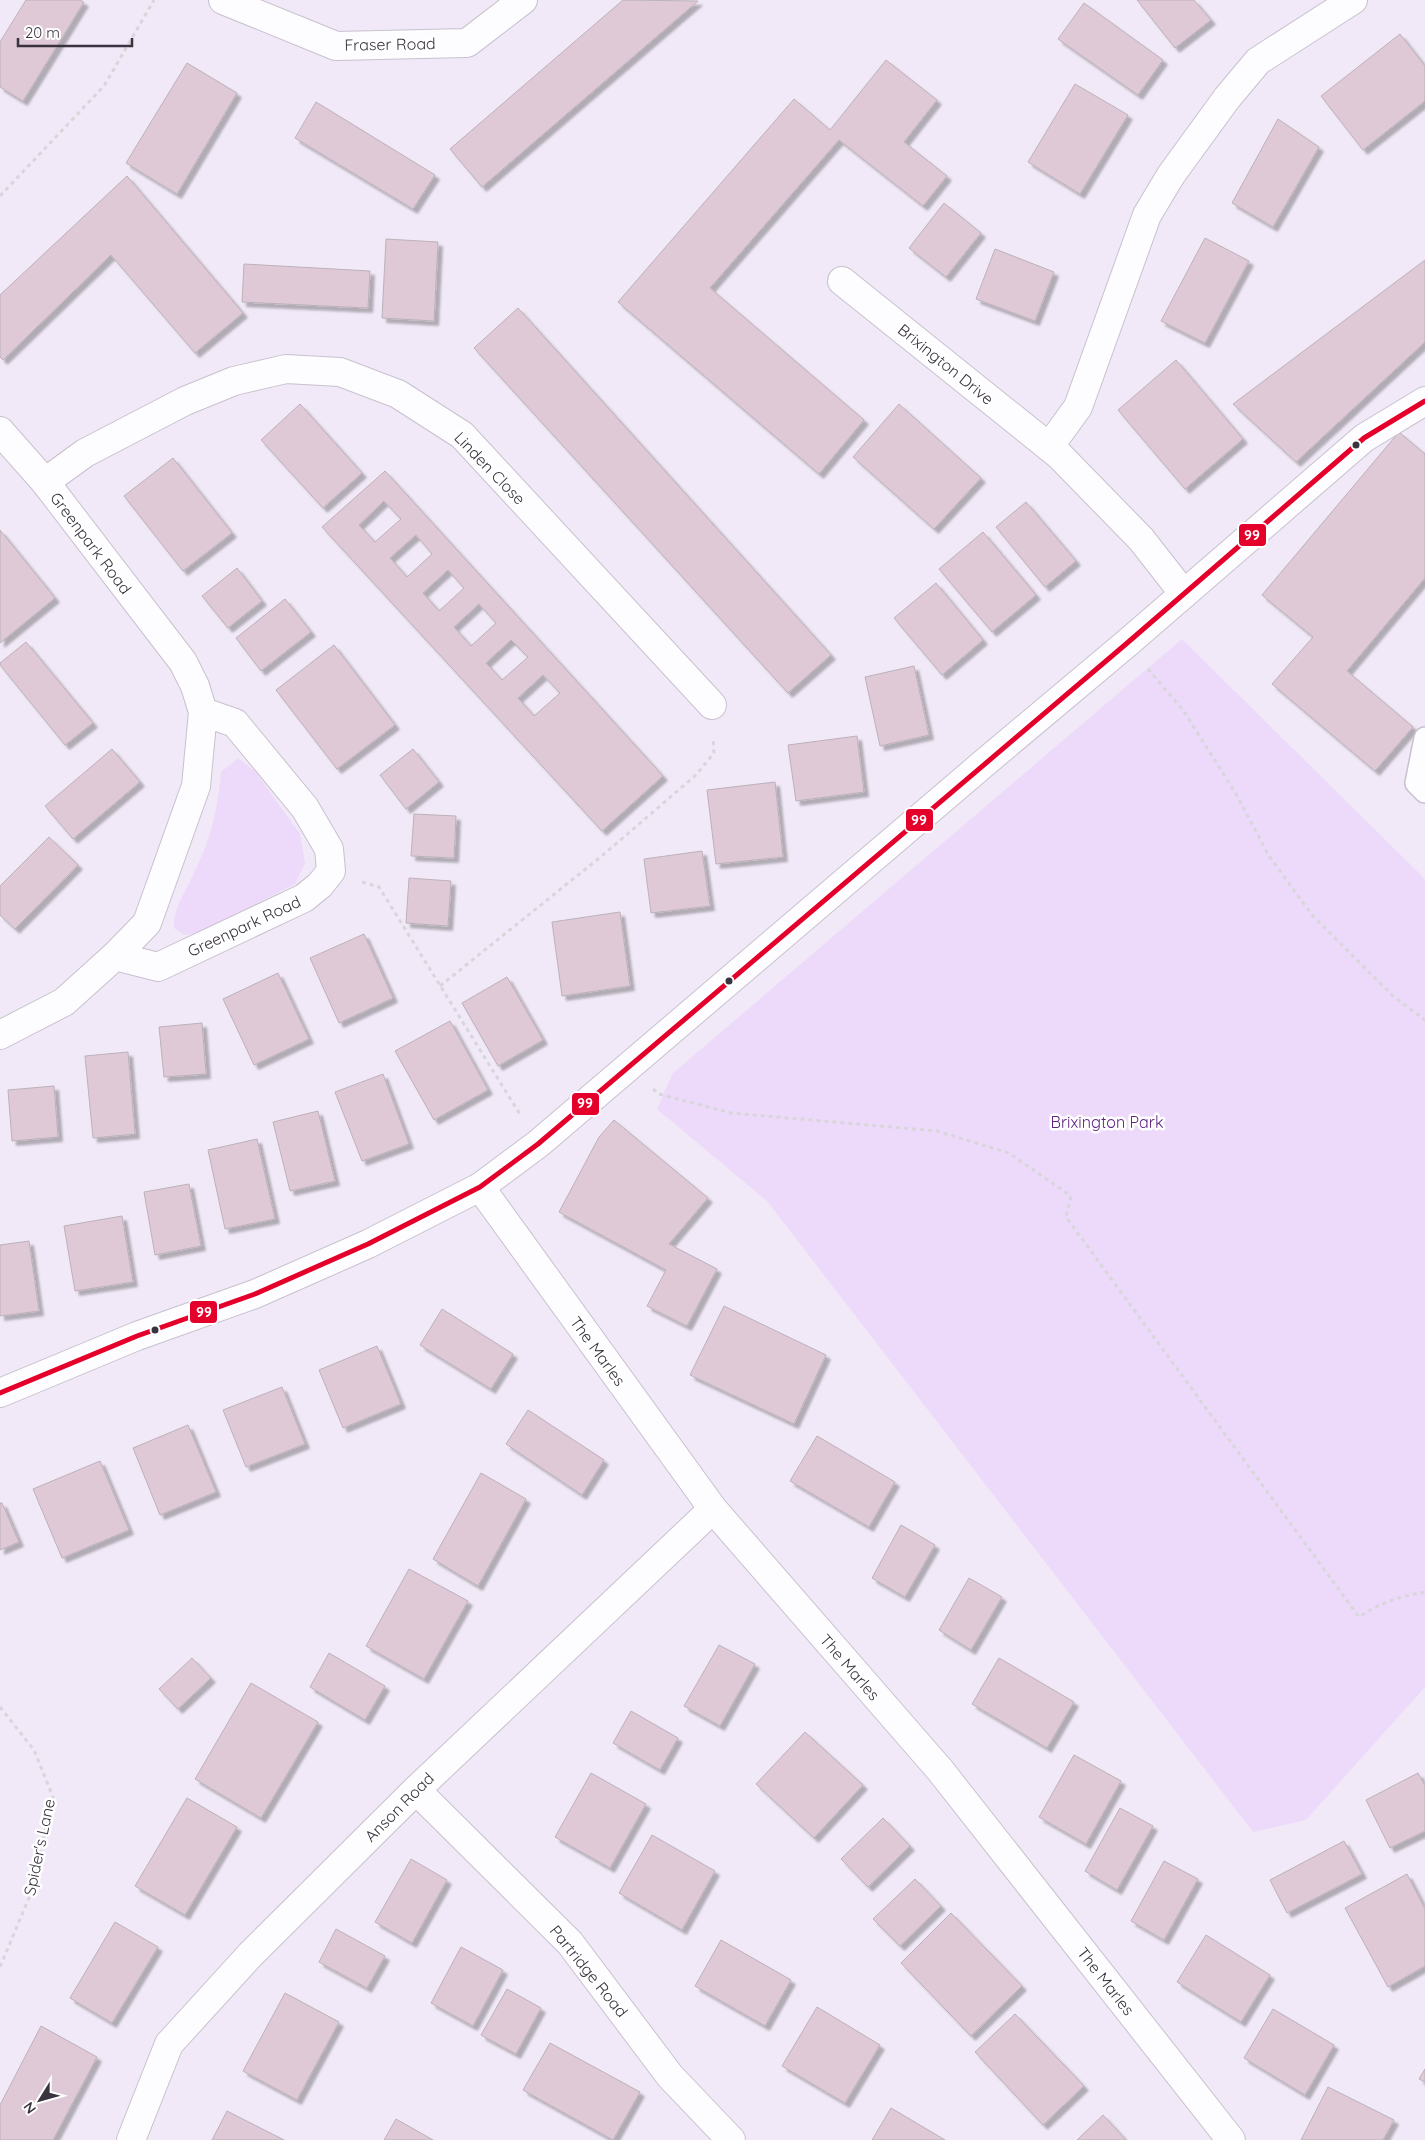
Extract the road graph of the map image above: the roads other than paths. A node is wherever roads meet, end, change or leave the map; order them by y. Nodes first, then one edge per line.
1 (223, 0) edge
2 (523, 0) edge
3 (1353, 0) edge
4 (842, 281) dead end
5 (1425, 401) edge
6 (0, 432) edge
7 (1049, 447) junction
8 (45, 482) junction
9 (1184, 594) junction
10 (712, 705) road end
11 (202, 712) junction
12 (1425, 738) edge
13 (1425, 792) edge
14 (115, 956) junction
15 (4, 1026) edge
16 (480, 1188) junction
17 (0, 1393) edge
18 (712, 1509) junction
19 (416, 1790) junction
20 (132, 2140) edge
21 (731, 2140) edge
22 (1231, 2140) edge

1 - 2 street, Fraser Road
3 - 7 street
4 - 7 street, Brixington Drive
5 - 9 street
6 - 8 street, Greenpark Road
7 - 9 street, Brixington Drive
8 - 10 street, Linden Close
8 - 11 street, Greenpark Road
9 - 16 street
11 - 14 street, Greenpark Road
11 - 14 street, Greenpark Road
12 - 13 lane
14 - 15 street, Greenpark Road
16 - 17 street
16 - 18 street, The Marles
18 - 19 street, Anson Road
18 - 22 street, The Marles
19 - 20 street, Anson Road
19 - 21 street, Partridge Road

